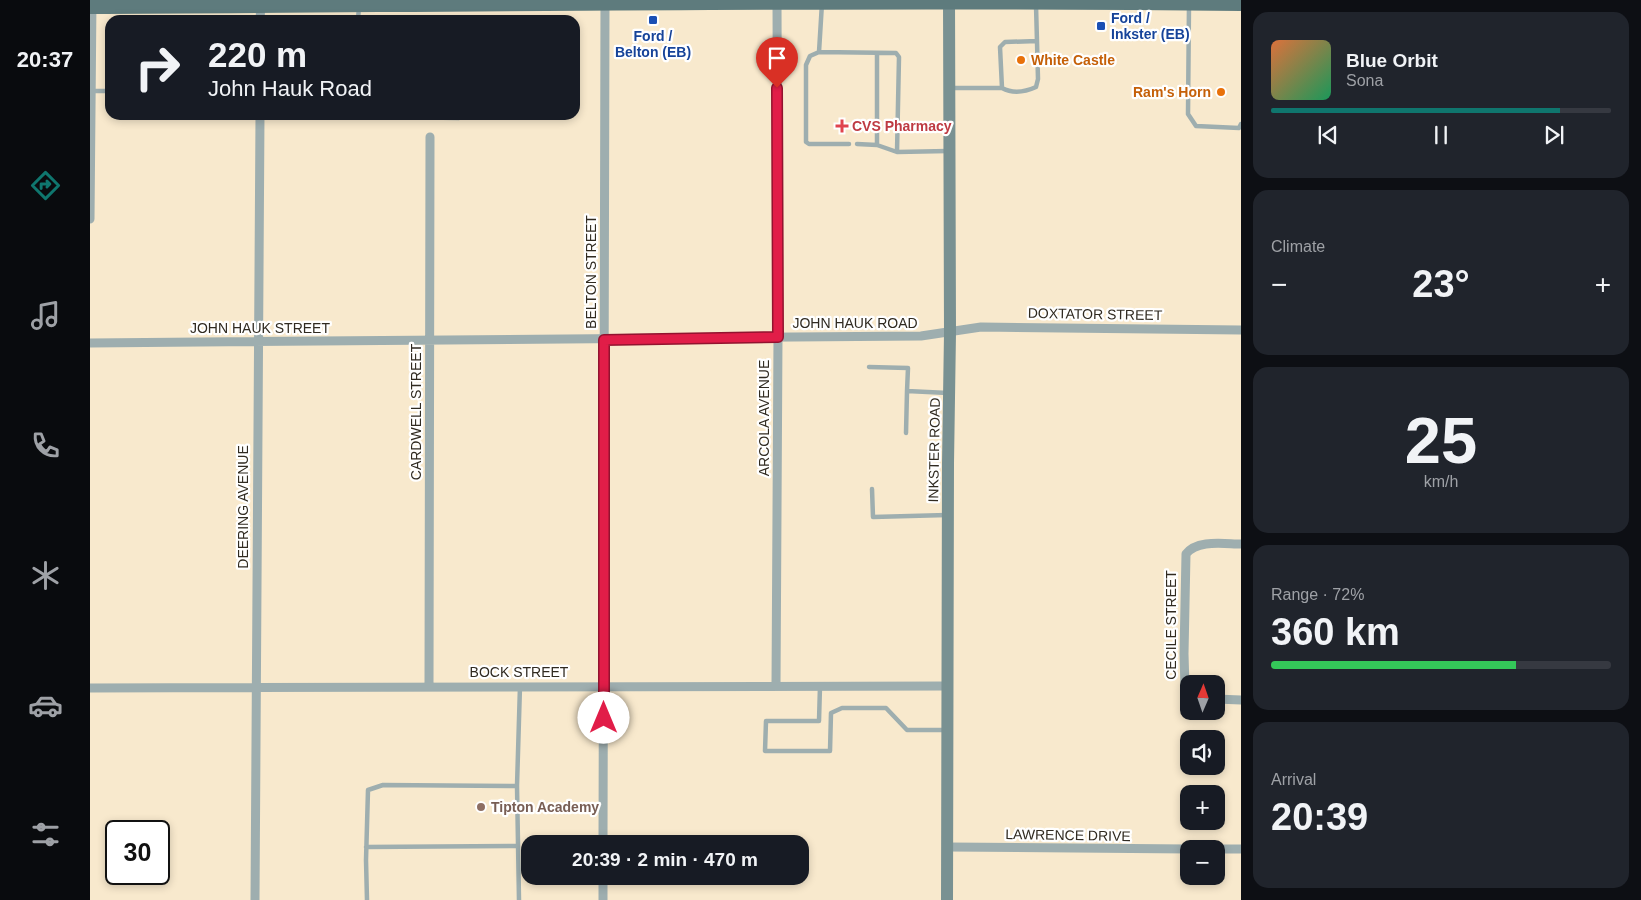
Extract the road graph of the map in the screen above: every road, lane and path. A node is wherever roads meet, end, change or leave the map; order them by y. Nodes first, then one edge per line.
1 (605, 1) edge
2 (777, 1) edge
3 (841, 1) edge
4 (894, 1) edge
5 (949, 1) edge
6 (1042, 1) edge
7 (429, 2) edge
8 (822, 2) junction
9 (173, 3) edge
10 (359, 3) edge
11 (398, 3) edge
12 (1188, 3) junction
13 (1241, 4) edge
14 (92, 5) edge
15 (261, 9) edge
16 (1036, 41) junction
17 (819, 52) junction
18 (876, 53) junction
19 (949, 88) junction
20 (1002, 88) junction
21 (91, 91) junction
22 (105, 91) edge
23 (260, 120) edge
24 (1241, 124) edge
25 (430, 137) dead end
26 (848, 144) dead end
27 (857, 144) dead end
28 (877, 146) junction
29 (948, 151) junction
30 (897, 152) junction
31 (90, 219) edge
32 (1241, 330) edge
33 (950, 333) junction
34 (778, 337) junction
35 (604, 340) junction
36 (430, 341) junction
37 (258, 342) junction
38 (90, 343) edge
39 (869, 367) dead end
40 (907, 391) junction
41 (949, 393) junction
42 (906, 433) dead end
43 (872, 490) dead end
44 (948, 515) junction
45 (1241, 544) edge
46 (1184, 675) edge
47 (429, 686) junction
48 (520, 686) junction
49 (604, 686) junction
50 (776, 686) junction
51 (820, 686) junction
52 (948, 686) junction
53 (90, 688) edge
54 (256, 688) junction
55 (1225, 699) edge
56 (1241, 700) edge
57 (819, 721) junction
58 (831, 721) junction
59 (948, 730) junction
60 (517, 786) junction
61 (603, 835) edge
62 (518, 846) junction
63 (366, 847) junction
64 (948, 847) junction
65 (1180, 849) edge
66 (1225, 849) edge
67 (1241, 849) edge
68 (603, 885) edge
69 (255, 900) edge
70 (367, 900) edge
71 (519, 900) edge
72 (603, 900) edge
73 (947, 900) edge

1 - 2 main road
1 - 7 main road
1 - 35 street, BELTON STREET
2 - 8 main road
2 - 34 street, ARCOLA AVENUE
3 - 4 main road
3 - 8 main road
4 - 5 main road
5 - 6 main road
5 - 19 main road, INKSTER ROAD
6 - 12 main road
6 - 16 lane
7 - 11 main road
8 - 17 lane
9 - 14 main road
9 - 15 main road
10 - 11 main road
10 - 15 main road
12 - 13 main road
12 - 24 lane
14 - 21 street
16 - 20 lane
16 - 20 lane
17 - 18 lane
17 - 26 lane
18 - 28 lane
18 - 30 lane
19 - 20 lane
19 - 29 main road, INKSTER ROAD
21 - 22 lane
21 - 31 street
23 - 37 street, DEERING AVENUE
25 - 36 street, CARDWELL STREET
27 - 28 lane
28 - 30 lane
29 - 30 lane
29 - 33 main road, INKSTER ROAD
32 - 33 street, DOXTATOR STREET
33 - 34 street, JOHN HAUK ROAD
33 - 41 main road, INKSTER ROAD
34 - 35 street, JOHN HAUK ROAD
34 - 50 street, ARCOLA AVENUE
35 - 36 street, JOHN HAUK ROAD
35 - 49 street, BELTON STREET
36 - 37 street, JOHN HAUK STREET
36 - 47 street, CARDWELL STREET
37 - 38 street, JOHN HAUK STREET
37 - 54 street, DEERING AVENUE
39 - 40 lane
40 - 41 lane
40 - 42 lane
41 - 44 main road, INKSTER ROAD
43 - 44 lane
44 - 52 main road, INKSTER ROAD
45 - 46 street, CECILE STREET
47 - 48 street, BOCK STREET
47 - 54 street, BOCK STREET
48 - 49 street, BOCK STREET
48 - 60 lane
49 - 50 street, BOCK STREET
49 - 61 street, BELTON STREET
50 - 51 street, BOCK STREET
51 - 52 street, BOCK STREET
51 - 57 lane
52 - 59 main road, INKSTER ROAD
53 - 54 street, BOCK STREET
54 - 69 street, DEERING AVENUE
55 - 56 street
57 - 58 lane
57 - 58 lane
58 - 59 lane
59 - 64 main road, INKSTER ROAD
60 - 62 lane
60 - 63 lane
62 - 63 lane
62 - 71 lane
63 - 70 lane
64 - 65 street, LAWRENCE DRIVE
64 - 73 main road, INKSTER ROAD
66 - 67 street
68 - 72 street

